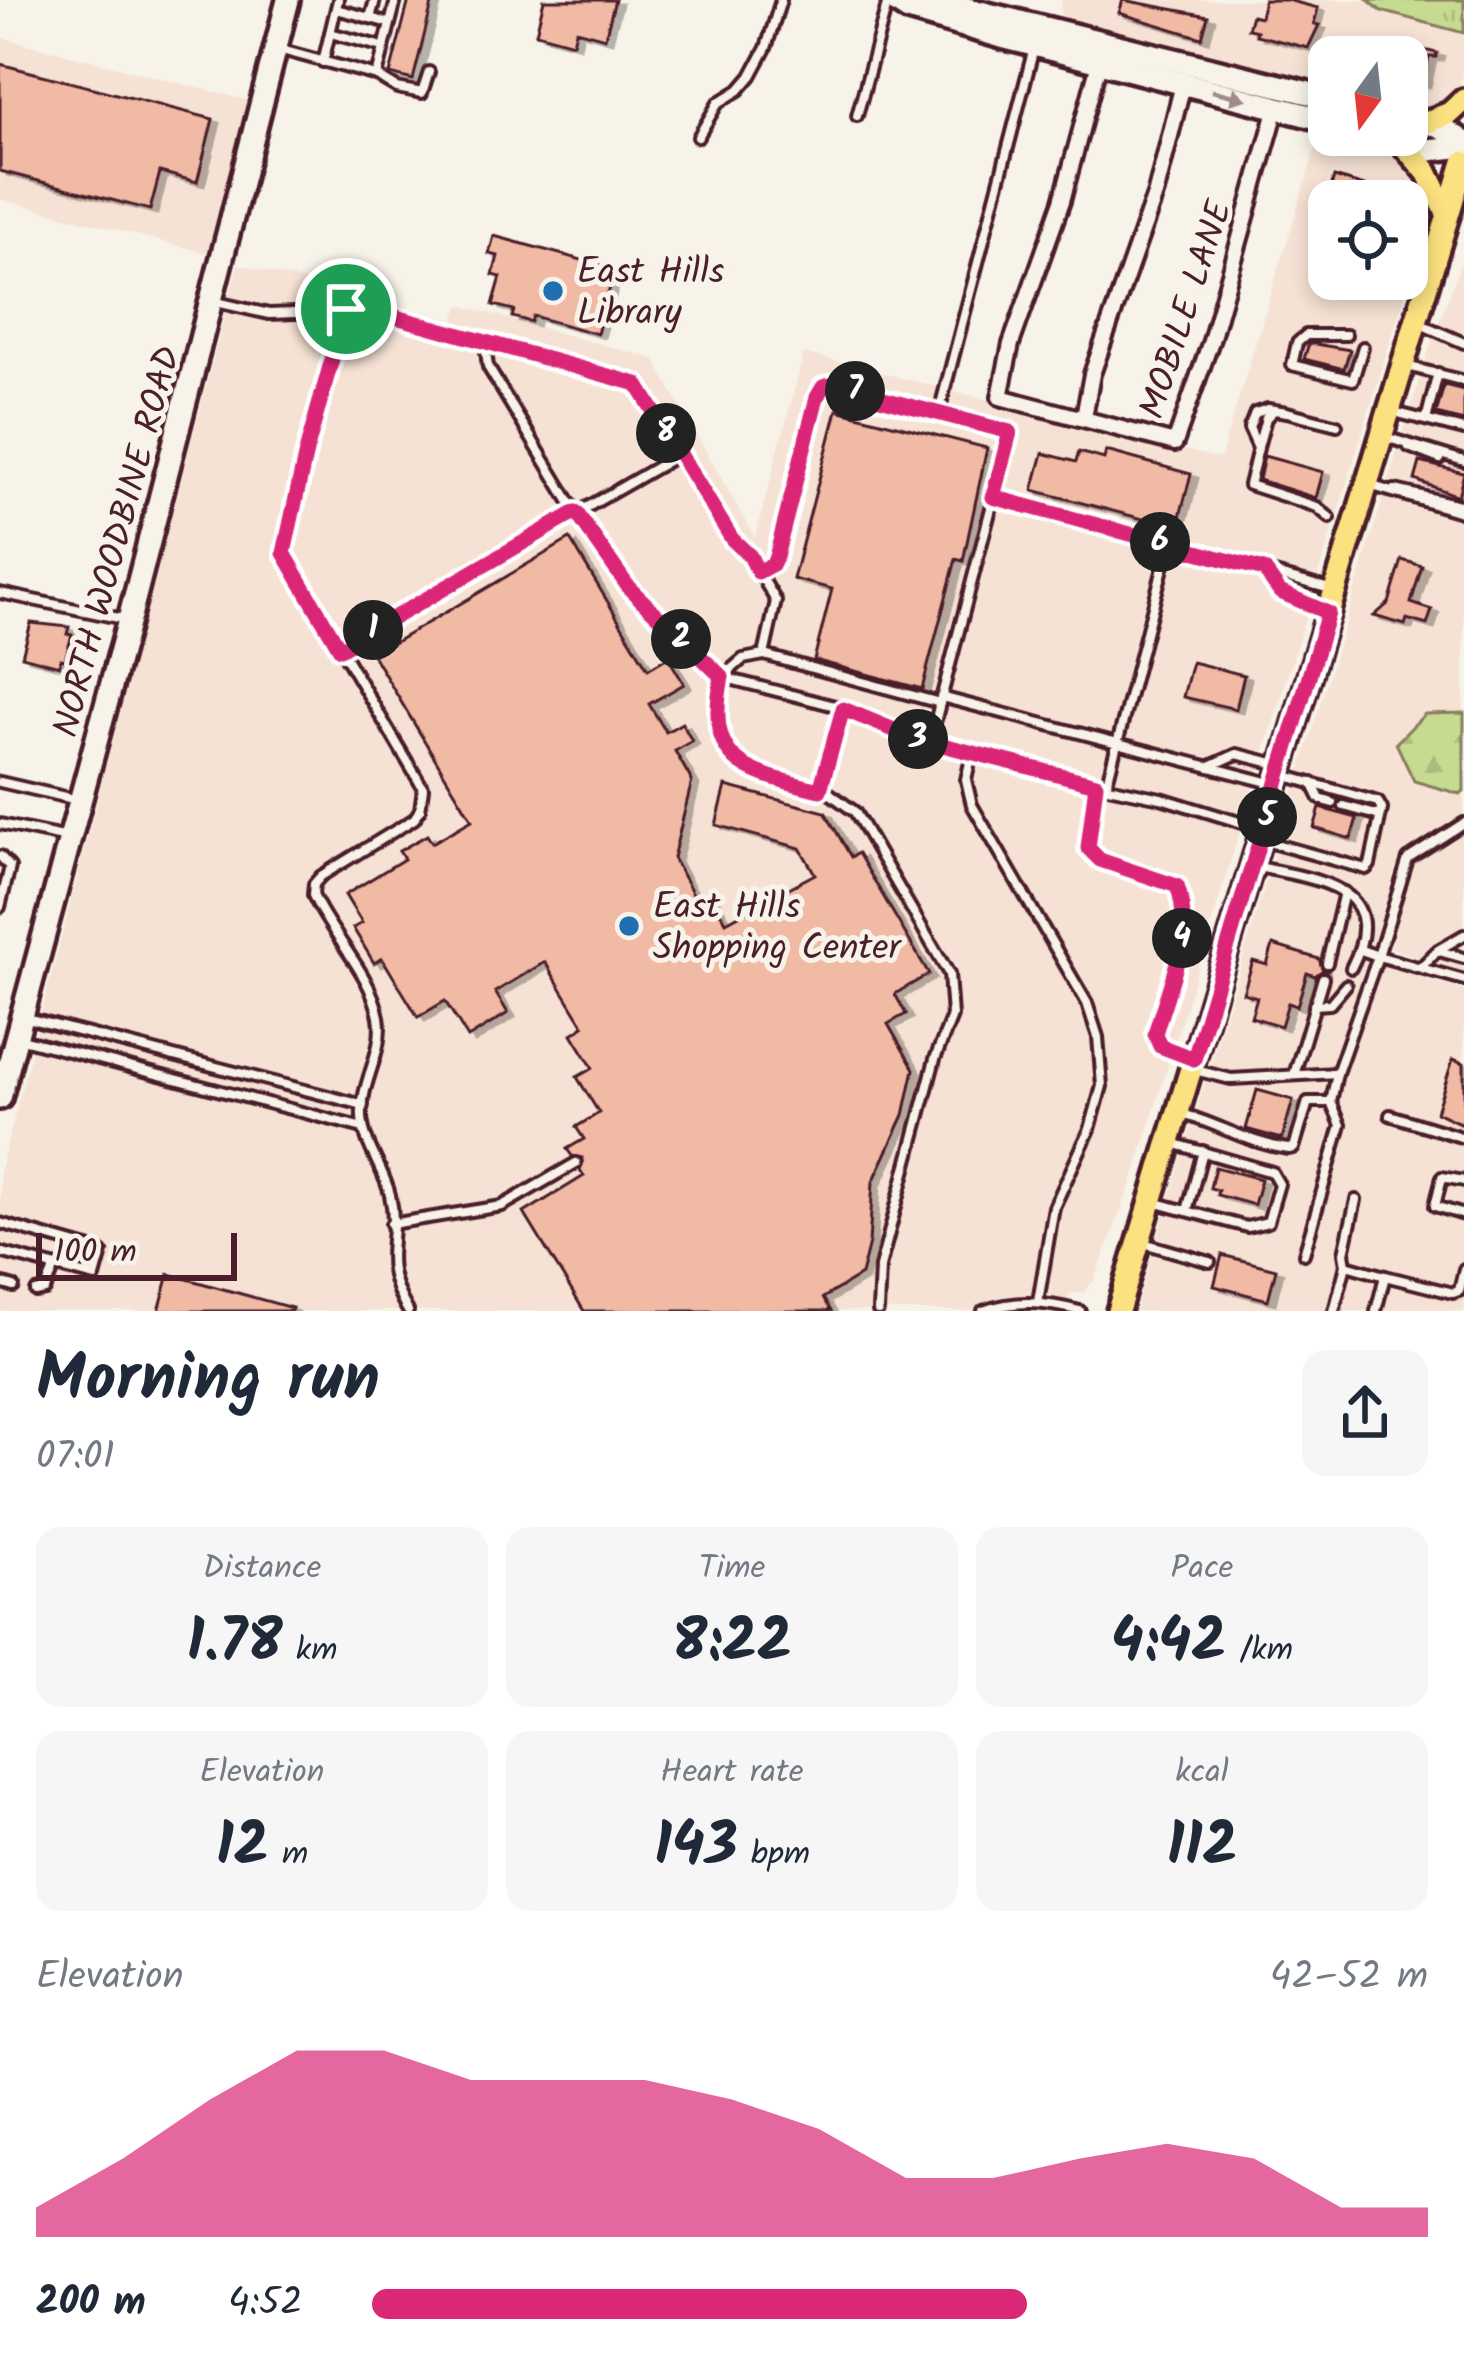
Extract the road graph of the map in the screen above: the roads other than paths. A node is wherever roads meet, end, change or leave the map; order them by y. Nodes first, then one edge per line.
1 (288, 0) edge
2 (376, 0) edge
3 (396, 0) edge
4 (781, 0) edge
5 (891, 0) edge
6 (931, 0) edge
7 (337, 5) edge
8 (370, 18) junction
9 (389, 22) junction
10 (330, 33) junction
11 (1037, 36) junction
12 (383, 47) junction
13 (277, 49) junction
14 (323, 62) junction
15 (1099, 63) junction
16 (429, 72) dead end
17 (377, 76) junction
18 (1183, 84) junction
19 (1308, 94) edge
20 (1464, 100) edge
21 (1277, 107) junction
22 (1308, 115) edge
23 (857, 116) dead end
24 (1428, 118) edge
25 (1428, 123) edge
26 (698, 137) dead end
27 (1464, 144) edge
28 (1428, 149) edge
29 (1409, 156) edge
30 (1464, 162) edge
31 (1456, 210) edge
32 (212, 302) junction
33 (346, 309) junction
34 (1416, 321) junction
35 (1346, 335) dead end
36 (484, 343) junction
37 (1464, 343) edge
38 (1364, 347) dead end
39 (1403, 365) junction
40 (1438, 374) junction
41 (1464, 381) edge
42 (1389, 410) junction
43 (938, 412) junction
44 (1084, 417) junction
45 (1426, 420) junction
46 (1337, 425) dead end
47 (1464, 430) edge
48 (1392, 439) junction
49 (680, 454) junction
50 (1464, 463) edge
51 (1377, 487) junction
52 (993, 497) junction
53 (1464, 510) edge
54 (576, 512) junction
55 (1330, 518) dead end
56 (1169, 545) junction
57 (1264, 570) junction
58 (758, 572) junction
59 (1335, 590) junction
60 (0, 593) edge
61 (1328, 613) junction
62 (129, 620) junction
63 (340, 649) junction
64 (764, 656) junction
65 (722, 677) junction
66 (941, 700) junction
67 (843, 709) junction
68 (930, 742) junction
69 (1117, 742) junction
70 (972, 753) junction
71 (1210, 766) junction
72 (1280, 775) junction
73 (0, 782) edge
74 (1312, 783) junction
75 (1101, 785) junction
76 (820, 790) junction
77 (80, 801) junction
78 (1380, 816) junction
79 (1464, 823) edge
80 (0, 824) edge
81 (1262, 834) junction
82 (70, 839) junction
83 (0, 856) edge
84 (1252, 866) junction
85 (1343, 891) junction
86 (0, 908) edge
87 (1464, 935) edge
88 (1360, 950) junction
89 (1438, 950) junction
90 (1378, 956) junction
91 (1464, 958) edge
92 (1327, 963) dead end
93 (1421, 967) junction
94 (1352, 968) dead end
95 (1323, 978) dead end
96 (1464, 980) edge
97 (1346, 985) dead end
98 (1314, 1005) junction
99 (19, 1027) junction
100 (1192, 1064) junction
101 (1336, 1073) junction
102 (1294, 1076) junction
103 (0, 1098) edge
104 (1330, 1102) junction
105 (363, 1105) junction
106 (1178, 1113) junction
107 (1390, 1115) dead end
108 (364, 1128) junction
109 (1464, 1138) edge
110 (1169, 1143) junction
111 (1202, 1151) junction
112 (576, 1163) dead end
113 (1464, 1181) edge
114 (1356, 1200) dead end
115 (1151, 1201) junction
116 (1187, 1211) junction
117 (1464, 1215) edge
118 (0, 1223) edge
119 (392, 1224) junction
120 (1139, 1242) junction
121 (0, 1252) edge
122 (1304, 1254) dead end
123 (1210, 1262) dead end
124 (1346, 1265) junction
125 (55, 1267) junction
126 (1464, 1269) edge
127 (1385, 1276) junction
128 (0, 1283) edge
129 (14, 1287) dead end
130 (36, 1292) dead end
131 (1038, 1302) junction
132 (407, 1311) edge
133 (878, 1311) edge
134 (983, 1311) edge
135 (1080, 1311) edge
136 (1118, 1311) edge
137 (1334, 1311) edge
138 (1376, 1311) edge

1 - 13 main road, NORTH WOODBINE ROAD
2 - 8 lane
3 - 9 lane
4 - 26 lane
5 - 11 main road
5 - 23 lane
6 - 11 main road
7 - 8 lane
7 - 10 lane
8 - 9 lane
9 - 12 lane
10 - 12 lane
10 - 14 lane
11 - 15 main road
11 - 19 main road
11 - 43 lane
12 - 17 lane
13 - 14 lane
13 - 32 main road, NORTH WOODBINE ROAD
14 - 17 lane
15 - 18 main road
15 - 44 street, MOBILE LANE
16 - 17 lane
18 -> 21 main road
18 - 44 street, MOBILE LANE
20 - 24 main road
21 - 22 main road
21 - 44 street, MOBILE LANE
25 - 27 main road
27 - 28 main road
29 - 31 main road
30 - 31 main road
31 - 34 main road
32 - 33 lane
32 - 62 main road, NORTH WOODBINE ROAD
33 - 36 lane
33 - 63 lane
34 - 37 lane
34 - 39 main road
35 - 38 lane
36 - 49 lane
36 - 54 lane
39 - 40 lane
39 - 42 main road
40 - 41 lane
40 - 45 lane
42 - 45 lane
42 - 48 main road
43 - 52 lane
43 - 58 lane
45 - 47 lane
46 - 55 lane
48 - 50 lane
48 - 51 main road
49 - 54 lane
49 - 58 lane
51 - 53 lane
51 - 59 main road
52 - 56 lane
52 - 66 lane
54 - 63 lane
54 - 65 lane
56 - 57 lane
56 - 69 lane
57 - 59 lane
57 - 61 lane
58 - 64 lane
59 - 61 main road
60 - 62 lane
61 - 72 main road
62 - 77 main road, NORTH WOODBINE ROAD
63 - 105 lane
64 - 65 lane
64 - 66 lane
65 - 67 lane
65 - 76 lane
66 - 68 lane
66 - 69 lane
67 - 68 lane
67 - 76 lane
68 - 70 lane
69 - 71 lane
69 - 75 lane
70 - 75 lane
70 - 131 lane
71 - 72 lane
71 - 72 lane
72 - 74 lane
72 - 81 main road
73 - 77 lane
74 - 78 lane
74 - 78 lane
75 - 81 lane
75 - 100 lane
76 - 133 lane
77 - 82 main road, NORTH WOODBINE ROAD
78 - 81 lane
79 - 90 lane
80 - 82 lane
81 - 84 main road
82 - 99 main road, NORTH WOODBINE ROAD
83 - 86 lane
84 - 85 lane
84 - 100 main road
85 - 88 lane
85 - 92 lane
87 - 89 lane
88 - 90 lane
88 - 94 lane
89 - 91 lane
89 - 93 lane
90 - 93 lane
90 - 101 lane
93 - 96 lane
95 - 98 lane
97 - 98 lane
98 - 102 lane
99 - 103 main road, NORTH WOODBINE ROAD
99 - 105 lane
99 - 108 lane
100 - 102 lane
100 - 106 main road
101 - 102 lane
101 - 104 lane
104 - 106 lane
104 - 122 lane
105 - 108 lane
106 - 110 main road
107 - 109 lane
108 - 119 lane
110 - 111 lane
110 - 115 main road
111 - 116 lane
111 - 116 lane
112 - 119 lane
113 - 117 lane
114 - 124 lane
115 - 116 lane
115 - 120 main road
118 - 125 lane
119 - 132 lane
120 - 123 lane
120 - 136 main road
121 - 125 lane
124 - 127 lane
124 - 137 lane
125 - 130 lane
126 - 127 lane
127 - 138 lane
128 - 129 lane
131 - 134 lane
131 - 135 lane

